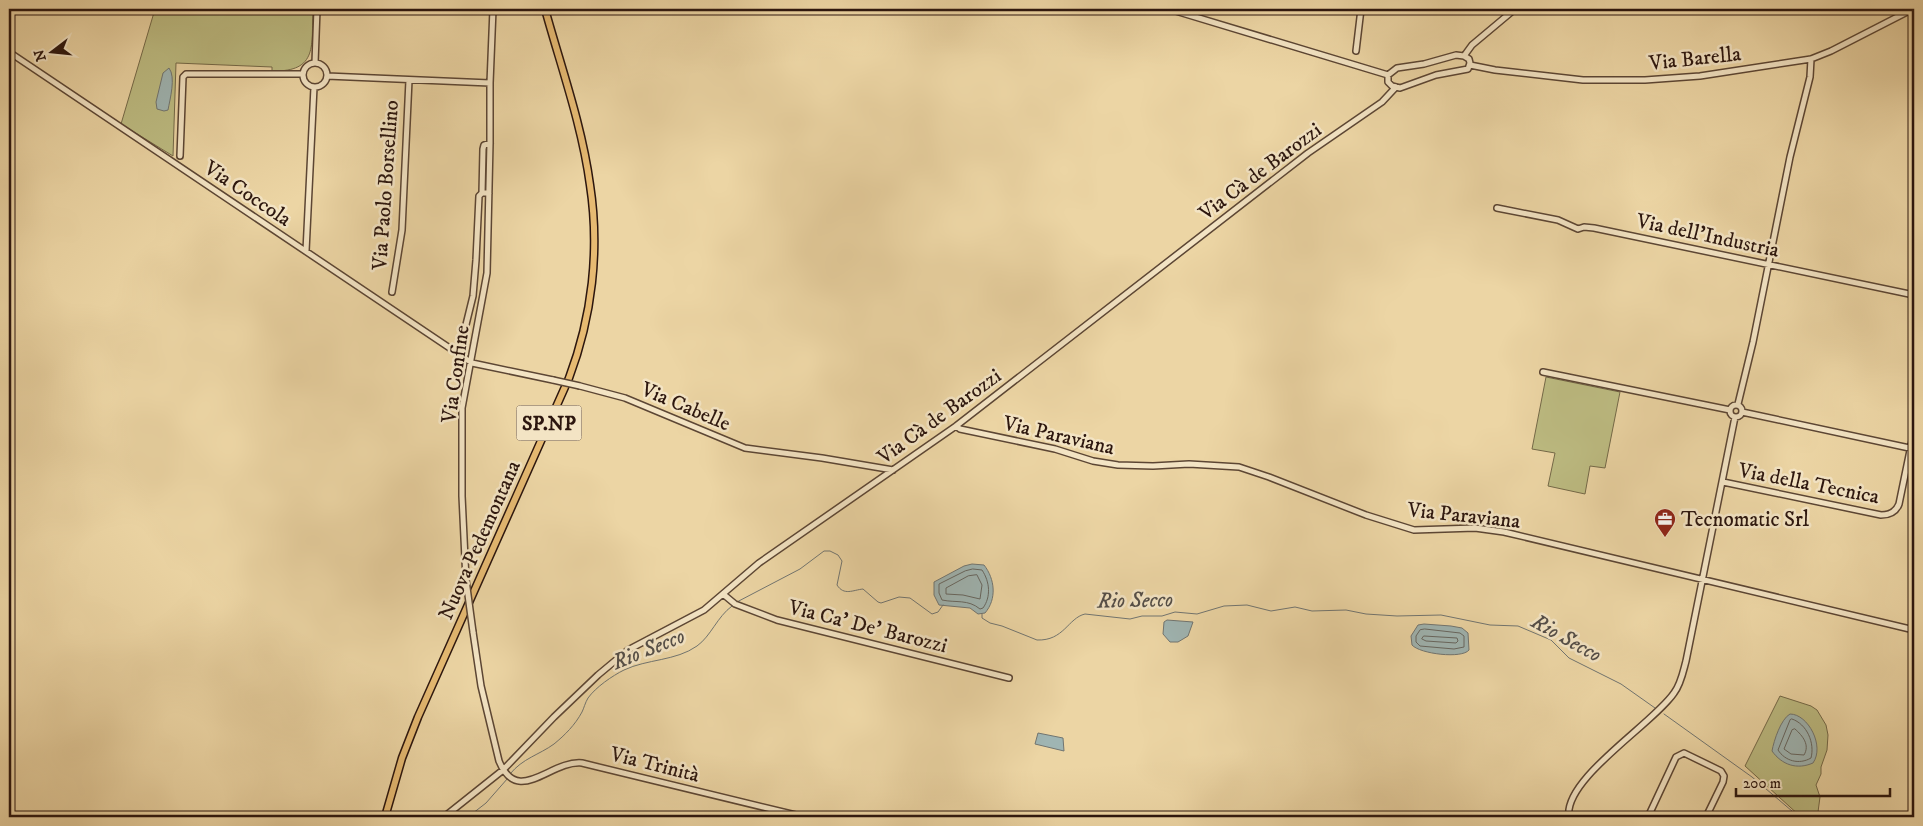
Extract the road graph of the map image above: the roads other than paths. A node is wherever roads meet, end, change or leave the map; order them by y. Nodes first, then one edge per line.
1 (317, 9) edge
2 (493, 9) edge
3 (545, 9) edge
4 (1169, 9) edge
5 (1361, 9) edge
6 (1515, 9) edge
7 (1913, 9) edge
8 (1356, 51) dead end
9 (9, 52) edge
10 (1464, 56) junction
11 (1812, 59) junction
12 (315, 63) junction
13 (1470, 65) junction
14 (303, 74) junction
15 (1388, 75) junction
16 (326, 76) junction
17 (409, 80) junction
18 (490, 83) junction
19 (314, 87) junction
20 (1396, 87) junction
21 (490, 143) junction
22 (180, 156) dead end
23 (482, 193) junction
24 (489, 193) junction
25 (1497, 208) dead end
26 (306, 251) junction
27 (1768, 264) junction
28 (392, 292) dead end
29 (1914, 295) edge
30 (473, 296) junction
31 (483, 298) junction
32 (461, 345) dead end
33 (470, 361) junction
34 (1544, 372) dead end
35 (1738, 404) junction
36 (1730, 410) junction
37 (1742, 412) junction
38 (1735, 417) junction
39 (956, 426) junction
40 (1914, 431) edge
41 (1913, 448) edge
42 (893, 470) junction
43 (1723, 482) junction
44 (1703, 580) junction
45 (723, 594) junction
46 (1914, 630) edge
47 (1009, 678) dead end
48 (504, 772) junction
49 (310, 817) edge
50 (333, 817) edge
51 (385, 817) edge
52 (444, 817) edge
53 (804, 817) edge
54 (1569, 817) edge
55 (1648, 817) edge
56 (1706, 817) edge

1 - 12 street
2 - 18 street, Via Confine
3 - 51 main road, Nuova Pedemontana / SP.NP
4 - 15 street
5 - 8 street
6 - 10 street
7 - 11 street, Via Barella
9 - 26 street, Via Coccola
10 - 13 street
10 - 15 street
11 - 13 street, Via Barella
11 - 27 street
12 - 14 street
12 - 16 street
13 - 20 street
14 - 19 street
14 - 22 street
15 - 20 street
16 - 17 street
16 - 19 street
17 - 18 street
17 - 28 street, Via Paolo Borsellino
18 - 21 street, Via Confine
19 - 26 street
20 - 39 street, Via Cà de Barozzi
21 - 23 street
21 - 24 street, Via Confine
23 - 24 street
23 - 30 street
24 - 31 street, Via Confine
25 - 27 street, Via dell’Industria
26 - 33 street, Via Coccola
27 - 29 street, Via dell’Industria
27 - 35 street
30 - 31 street
30 - 32 street
31 - 33 street, Via Confine
33 - 42 street, Via Cabelle, bridge
33 - 48 street, Via Confine, bridge
34 - 36 street
35 - 36 street
35 - 37 street
36 - 38 street
37 - 38 street
37 - 41 street
38 - 43 street
39 - 42 street, Via Cà de Barozzi
39 - 44 street, Via Paraviana
40 - 41 street, Via della Tecnica
41 - 43 street, Via della Tecnica
42 - 45 street, Via Cà de Barozzi
43 - 44 street
44 - 46 street, Via Paraviana
44 - 54 street
45 - 47 street, Via Ca' De' Barozzi
45 - 48 street, Via Cà de Barozzi
48 - 52 street, Via Cà de Barozzi
48 - 53 street, Via Trinità
49 - 50 street
55 - 56 street

